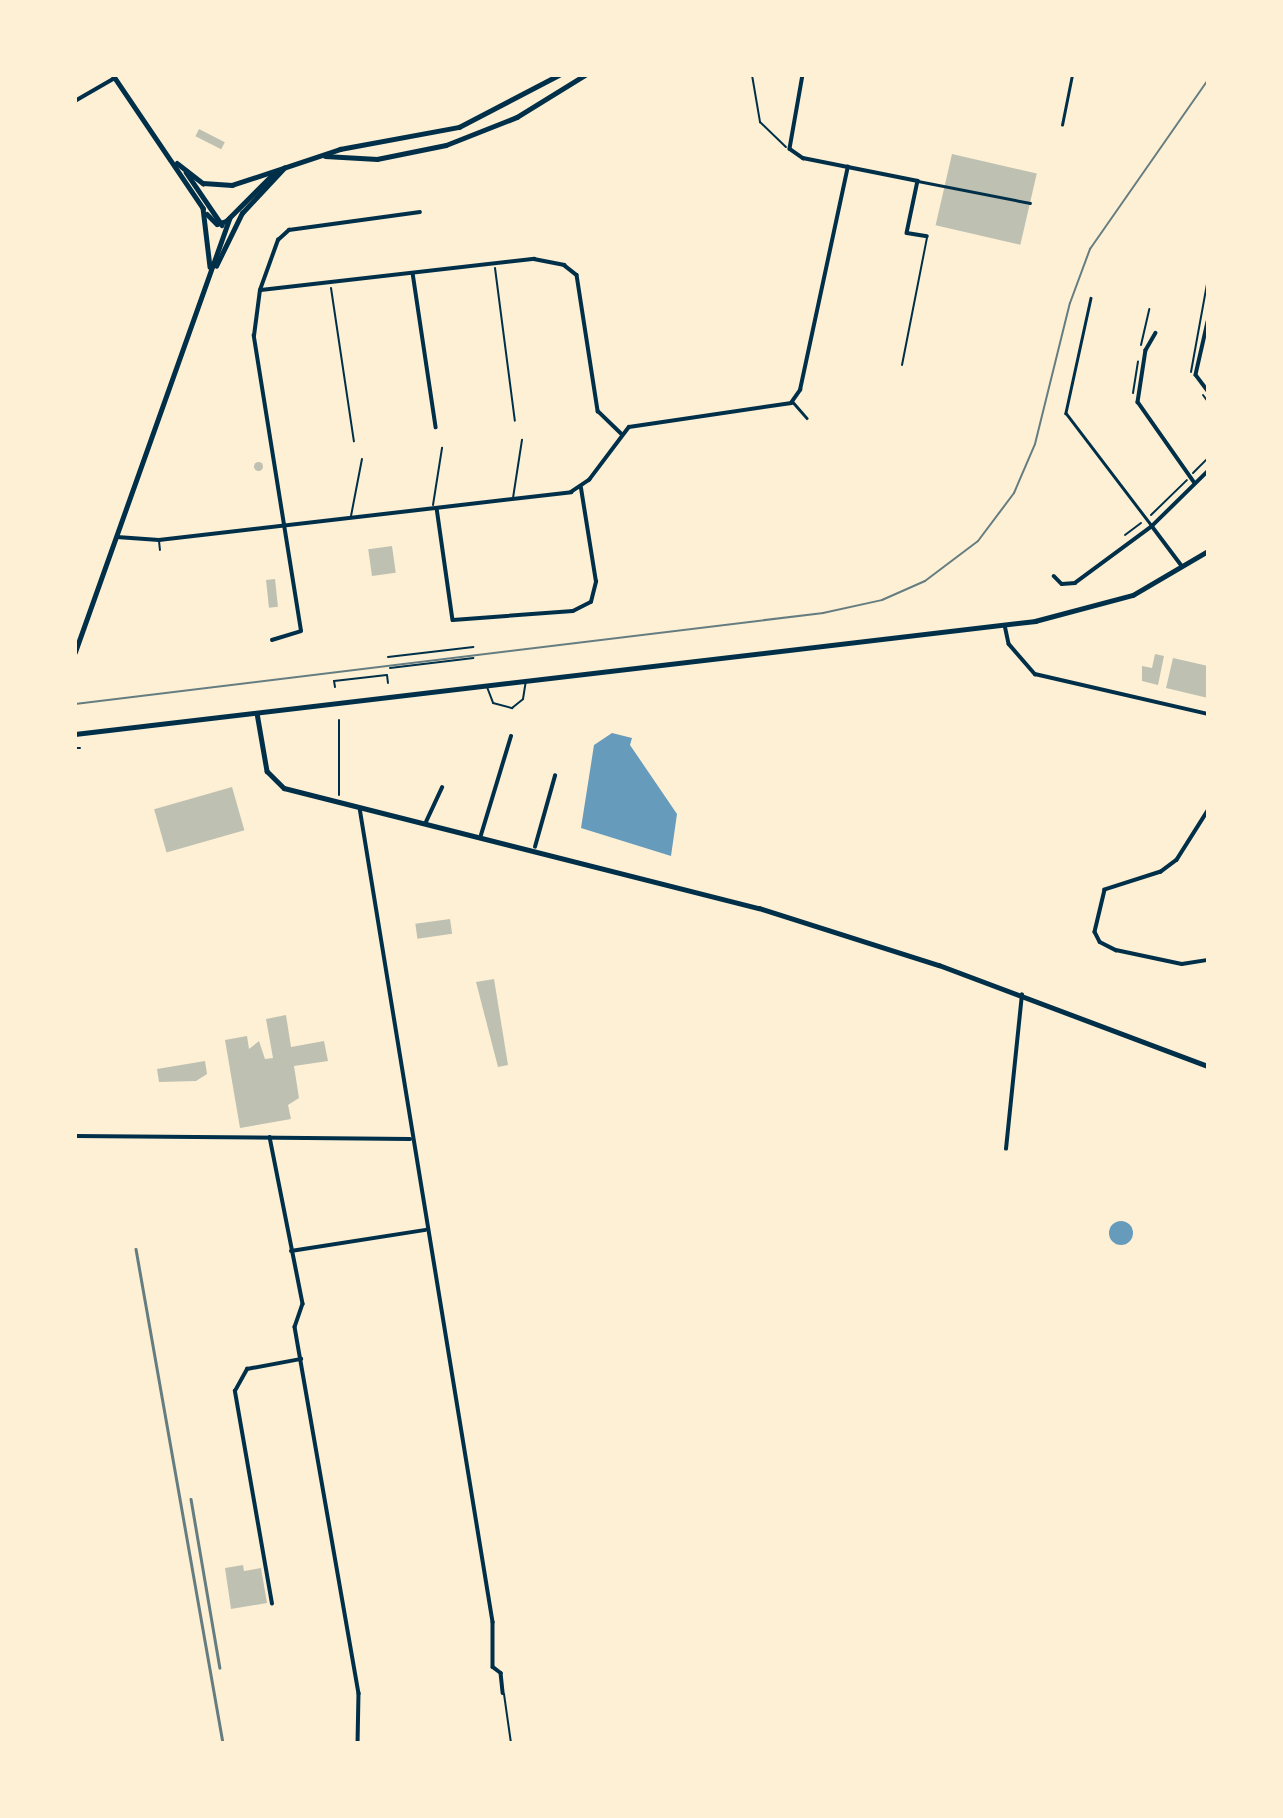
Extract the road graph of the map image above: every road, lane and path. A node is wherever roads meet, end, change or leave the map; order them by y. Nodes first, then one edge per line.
1 (559, 75) edge
2 (585, 75) edge
3 (752, 75) edge
4 (803, 75) edge
5 (1072, 75) edge
6 (114, 77) edge
7 (75, 101) edge
8 (1062, 125) dead end
9 (790, 147) junction
10 (324, 156) junction
11 (177, 163) junction
12 (287, 165) junction
13 (848, 167) junction
14 (918, 181) junction
15 (1030, 203) dead end
16 (203, 208) junction
17 (420, 212) dead end
18 (229, 219) junction
19 (221, 223) junction
20 (223, 233) junction
21 (927, 236) joint
22 (495, 264) junction
23 (413, 273) junction
24 (207, 282) junction
25 (330, 283) junction
26 (260, 290) junction
27 (1091, 298) dead end
28 (1149, 309) dead end
29 (1208, 322) edge
30 (1156, 333) dead end
31 (902, 365) dead end
32 (1208, 391) edge
33 (793, 402) junction
34 (1133, 403) dead end
35 (807, 418) dead end
36 (515, 421) dead end
37 (436, 427) dead end
38 (621, 433) junction
39 (522, 440) dead end
40 (354, 441) dead end
41 (442, 448) dead end
42 (1208, 458) edge
43 (362, 459) dead end
44 (1179, 471) dead end
45 (1208, 471) edge
46 (1188, 479) junction
47 (1196, 484) junction
48 (581, 487) junction
49 (513, 499) junction
50 (435, 508) junction
51 (351, 518) junction
52 (1144, 519) junction
53 (285, 525) junction
54 (1152, 526) junction
55 (1125, 535) dead end
56 (117, 537) junction
57 (159, 540) junction
58 (160, 550) dead end
59 (1208, 551) edge
60 (1183, 568) junction
61 (1054, 576) dead end
62 (1005, 625) junction
63 (272, 640) dead end
64 (472, 647) dead end
65 (75, 652) edge
66 (388, 657) dead end
67 (473, 658) dead end
68 (390, 668) dead end
69 (526, 681) junction
70 (388, 683) dead end
71 (486, 686) junction
72 (335, 687) dead end
73 (257, 713) junction
74 (1208, 714) edge
75 (339, 720) dead end
76 (75, 734) edge
77 (511, 736) dead end
78 (75, 748) edge
79 (80, 748) dead end
80 (555, 776) dead end
81 (442, 787) dead end
82 (339, 795) dead end
83 (361, 806) junction
84 (1208, 811) edge
85 (426, 822) junction
86 (481, 835) junction
87 (535, 847) junction
88 (1208, 960) edge
89 (1022, 995) junction
90 (1208, 1066) edge
91 (75, 1136) edge
92 (270, 1137) junction
93 (410, 1139) junction
94 (1006, 1149) dead end
95 (425, 1230) junction
96 (291, 1251) junction
97 (300, 1359) junction
98 (272, 1604) dead end
99 (503, 1693) joint
100 (358, 1743) edge
101 (512, 1743) edge

1 - 10 street
2 - 10 street
3 - 9 path
4 - 9 street
5 - 8 street
6 - 7 street
6 - 11 street
9 - 13 street
10 - 12 street
11 - 12 street
11 - 16 street
11 - 19 street
12 - 18 street
12 - 24 street
13 - 14 street
13 - 33 street
14 - 15 street
14 - 21 street
16 - 19 street
16 - 24 street
17 - 26 street
18 - 19 street
18 - 20 street
19 - 20 street
20 - 24 street
21 - 31 lane
22 - 23 street
22 - 36 path
22 - 38 street
23 - 25 street
23 - 37 street
24 - 56 street
25 - 26 street
25 - 40 path
26 - 53 street
27 - 52 street
28 - 34 path
29 - 32 street
30 - 46 street
33 - 35 street
33 - 38 street
38 - 48 street
39 - 49 lane
41 - 50 lane
42 - 46 path
43 - 51 lane
44 - 46 path
45 - 47 street
46 - 47 street
46 - 52 path
47 - 54 street
48 - 49 street
48 - 50 street
49 - 50 street
50 - 51 street
51 - 53 street
52 - 54 street
52 - 55 path
53 - 57 street
53 - 63 street
54 - 60 street
54 - 61 street
56 - 57 street
56 - 65 street
57 - 58 lane
59 - 60 street
60 - 62 street
62 - 69 street
62 - 74 street
64 - 66 path
67 - 68 path
69 - 71 street
69 - 71 lane
70 - 72 path
71 - 73 street
73 - 76 street
73 - 83 street
75 - 82 path
77 - 86 street
78 - 79 path
80 - 87 street
81 - 85 street
83 - 85 street
83 - 93 street
84 - 88 street
85 - 86 street
86 - 87 street
87 - 89 street
89 - 90 street
89 - 94 street
91 - 92 street
92 - 93 street
92 - 96 street
93 - 95 street
95 - 96 street
95 - 99 street
96 - 97 street
97 - 98 street
97 - 100 street
99 - 101 lane

